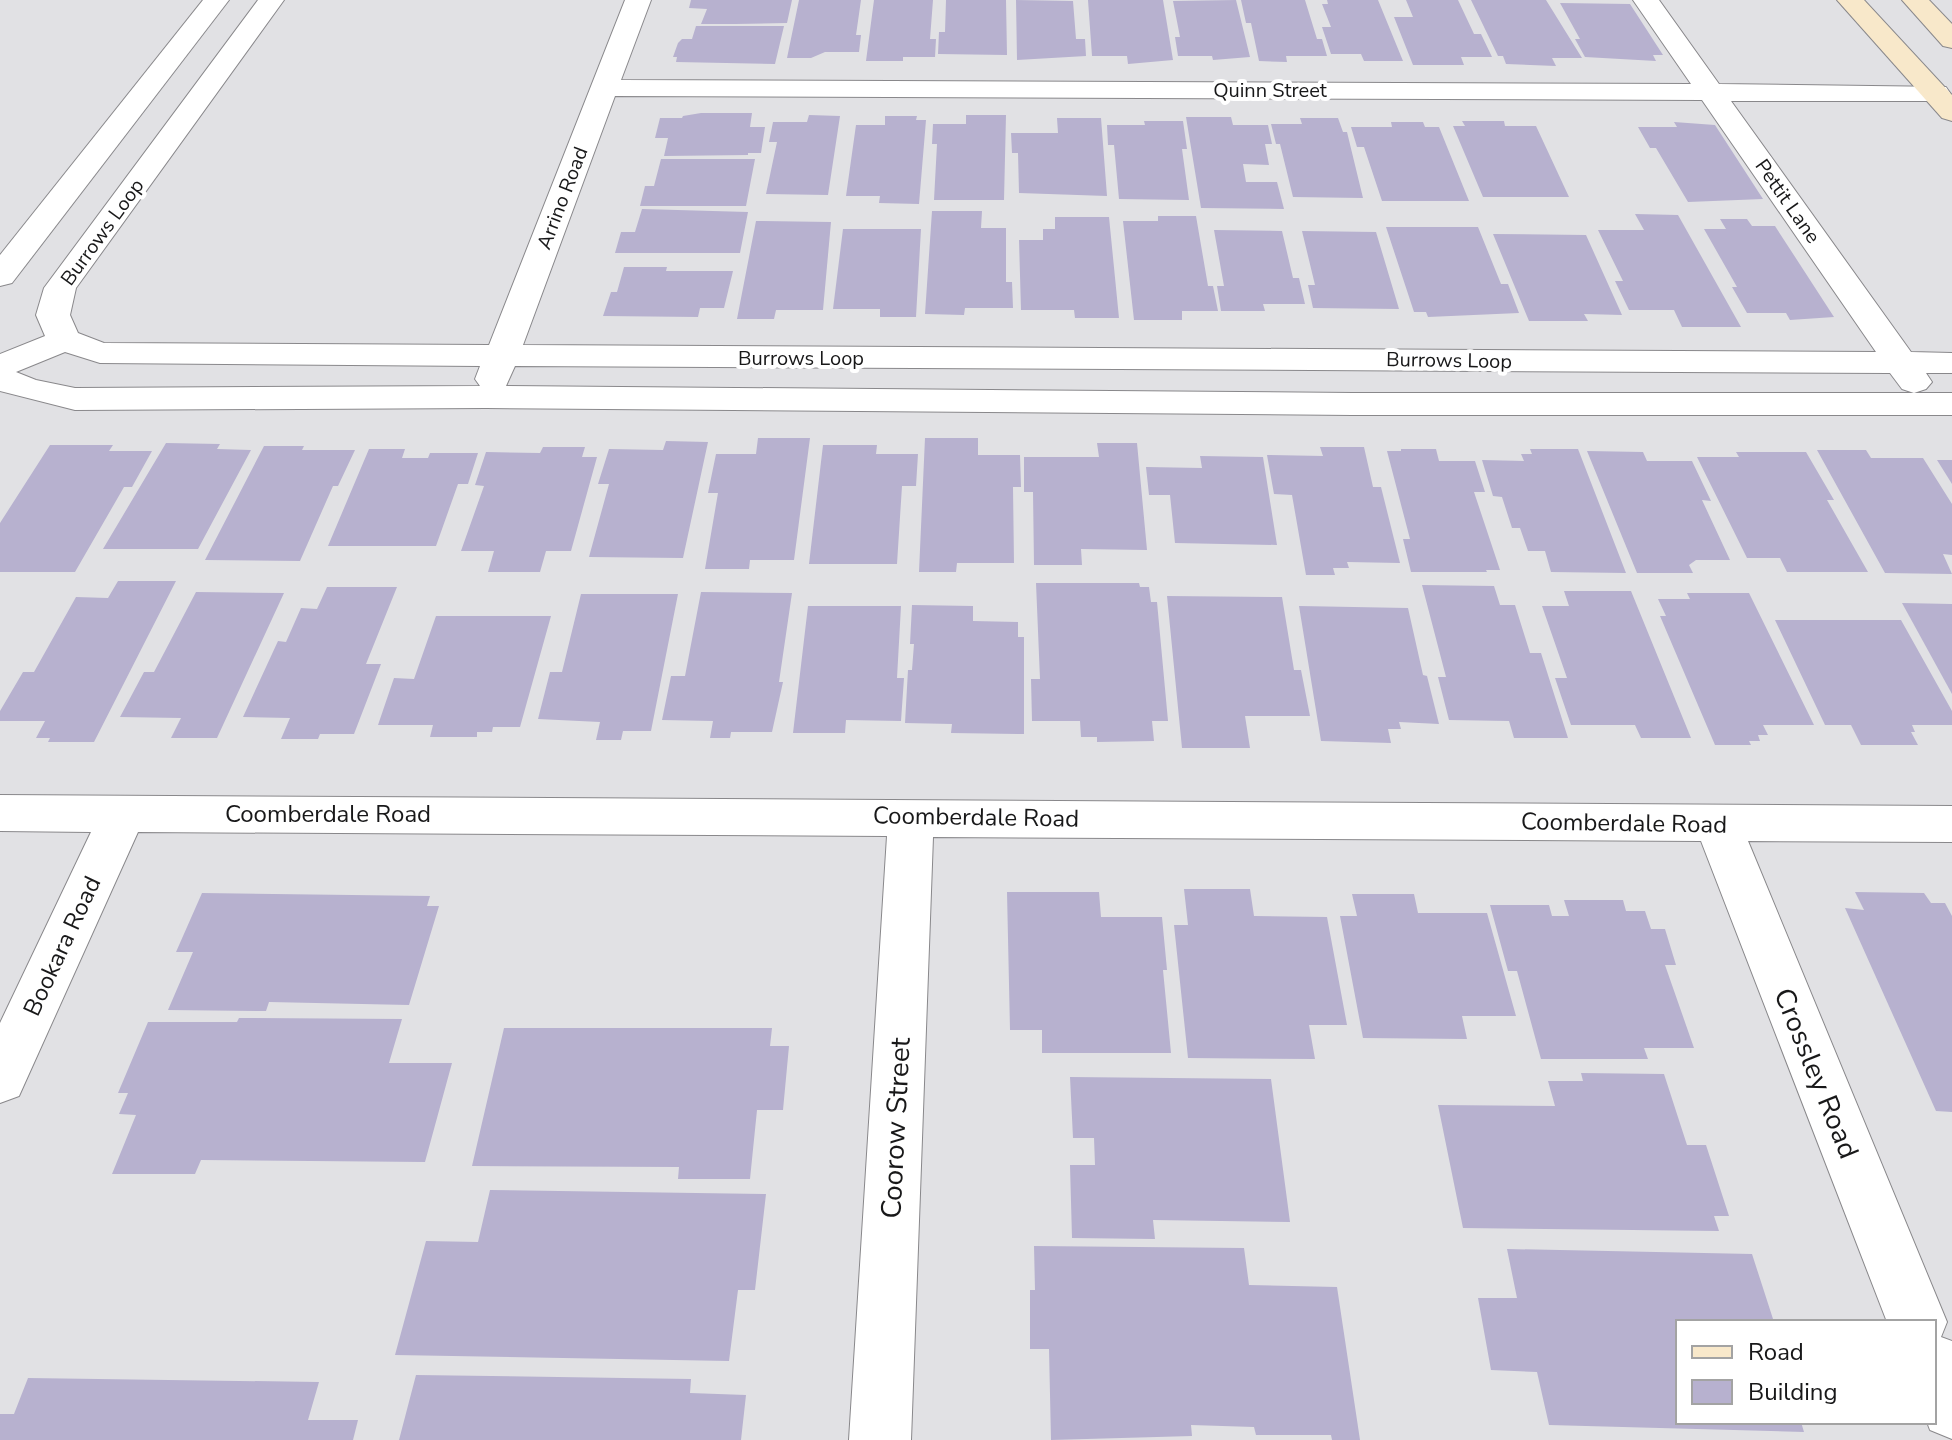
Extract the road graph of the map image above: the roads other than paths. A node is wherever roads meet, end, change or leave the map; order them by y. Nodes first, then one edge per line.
1 (216, 0) edge
2 (271, 0) edge
3 (638, 0) edge
4 (1646, 0) edge
5 (1850, 0) edge
6 (1915, 0) edge
7 (194, 27) junction
8 (251, 28) junction
9 (1952, 40) edge
10 (604, 88) junction
11 (1710, 92) junction
12 (1944, 103) edge
13 (115, 129) junction
14 (176, 129) junction
15 (27, 240) junction
16 (96, 241) junction
17 (0, 276) edge
18 (69, 342) junction
19 (502, 356) junction
20 (807, 358) junction
21 (1074, 359) junction
22 (1342, 359) junction
23 (1613, 362) junction
24 (1901, 363) junction
25 (1952, 363) edge
26 (6, 385) edge
27 (486, 397) junction
28 (803, 400) junction
29 (1078, 402) junction
30 (1353, 404) junction
31 (1631, 404) junction
32 (1940, 404) edge
33 (0, 813) edge
34 (123, 813) junction
35 (911, 816) junction
36 (1718, 824) junction
37 (1952, 824) edge
38 (0, 1079) edge
39 (1916, 1320) edge
40 (1936, 1369) edge
41 (1952, 1408) edge
42 (880, 1440) edge

1 - 7 street
2 - 8 street, Burrows Loop
3 - 10 street, Arrino Road
4 - 11 street, Pettit Lane
5 - 12 main road
6 - 9 main road
7 - 8 street
7 - 13 street
8 - 14 street, Burrows Loop
10 - 11 street, Quinn Street
10 - 19 street, Arrino Road
11 - 12 street, Quinn Street
11 - 24 street, Pettit Lane
13 - 14 street
13 - 15 street
14 - 16 street, Burrows Loop
15 - 16 street
15 - 17 street
16 - 18 street, Burrows Loop
18 - 19 street, Burrows Loop
18 - 26 street
19 - 20 street, Burrows Loop
19 - 27 street, Arrino Road
20 - 21 street, Burrows Loop
20 - 28 street
21 - 22 street, Burrows Loop
21 - 29 street
22 - 23 street, Burrows Loop
22 - 30 street
23 - 24 street, Burrows Loop
23 - 31 street
24 - 25 street, Burrows Loop
24 - 32 street, Pettit Lane
26 - 27 street, Burrows Loop
27 - 28 street, Burrows Loop
28 - 29 street, Burrows Loop
29 - 30 street, Burrows Loop
30 - 31 street, Burrows Loop
31 - 32 street, Burrows Loop
33 - 34 street, Coomberdale Road
34 - 35 street, Coomberdale Road
34 - 38 street, Bookara Road
35 - 36 street, Coomberdale Road
35 - 42 street, Coorow Street
36 - 37 street, Coomberdale Road
36 - 39 street, Crossley Road
40 - 41 street

